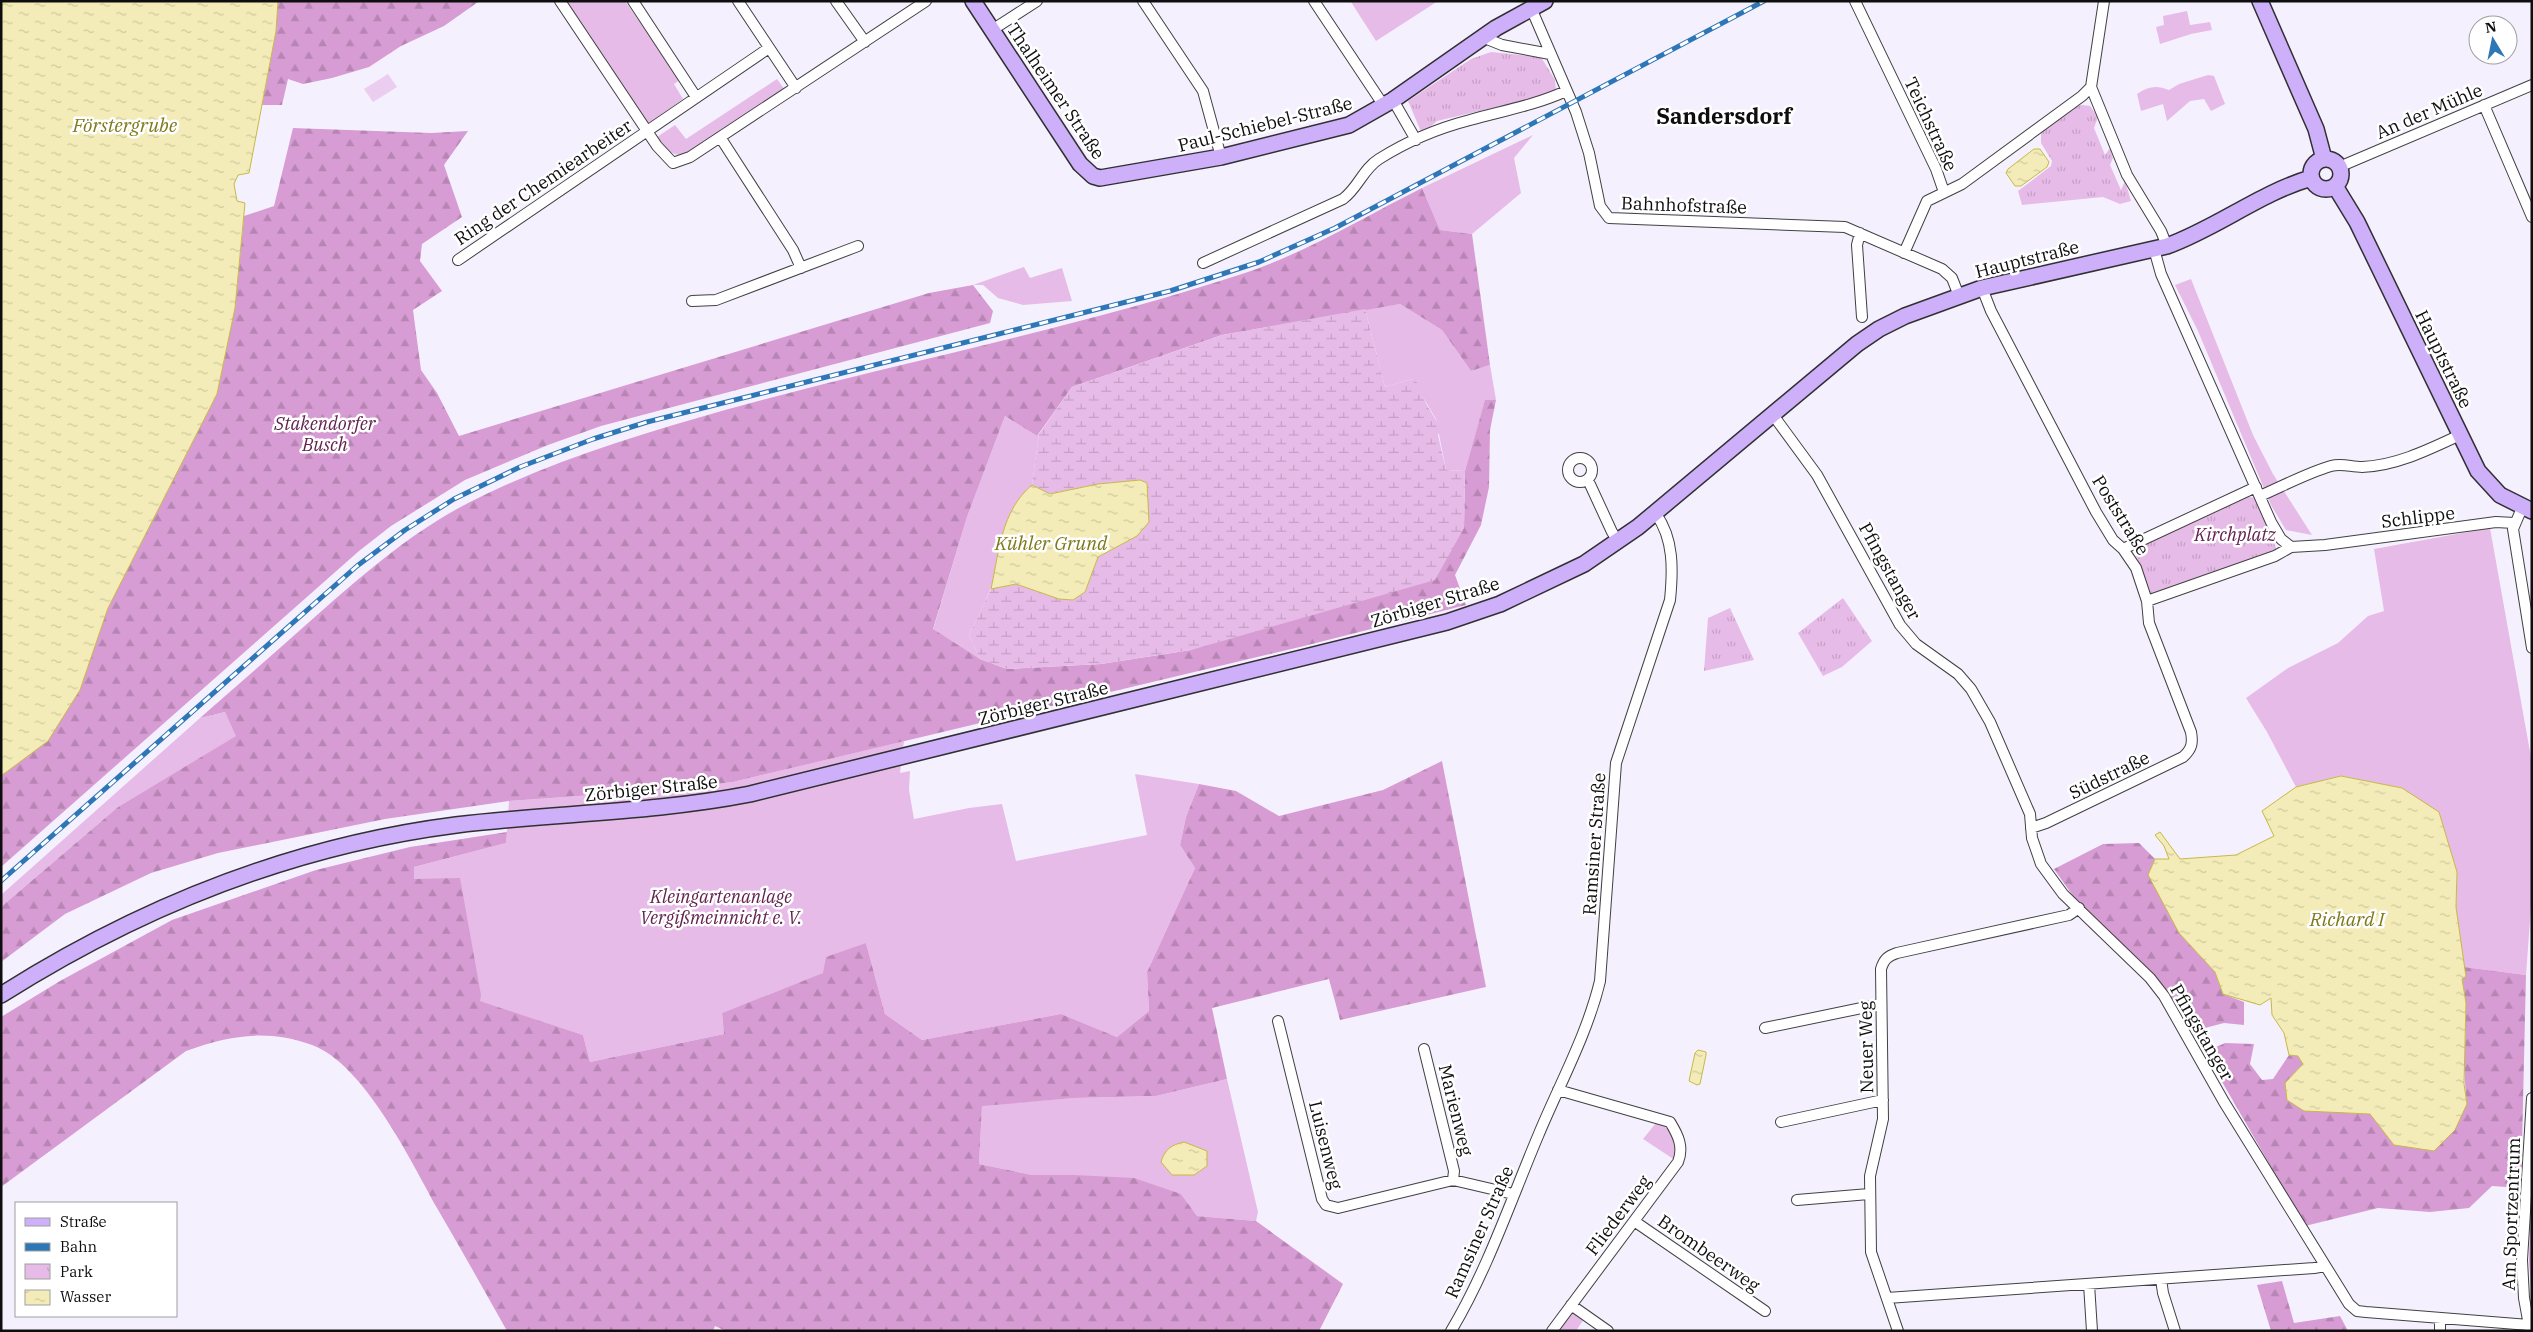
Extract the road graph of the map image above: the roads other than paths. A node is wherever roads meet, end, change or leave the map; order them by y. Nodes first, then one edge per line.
1 (560, 1) edge
2 (633, 1) edge
3 (738, 1) edge
4 (836, 1) edge
5 (926, 1) edge
6 (973, 1) edge
7 (1037, 1) edge
8 (1143, 1) edge
9 (1314, 1) edge
10 (1855, 1) edge
11 (2104, 1) edge
12 (2260, 1) edge
13 (1531, 5) edge
14 (992, 30) junction
15 (1482, 37) junction
16 (865, 42) junction
17 (769, 48) junction
18 (1550, 54) junction
19 (2532, 85) edge
20 (2091, 86) junction
21 (796, 88) junction
22 (1566, 91) junction
23 (696, 97) junction
24 (1388, 103) junction
25 (2484, 105) junction
26 (647, 131) junction
27 (720, 137) junction
28 (1416, 140) junction
29 (1221, 157) junction
30 (2324, 159) junction
31 (2339, 166) junction
32 (1093, 176) joint
33 (2312, 178) junction
34 (2335, 186) junction
35 (1944, 192) junction
36 (2532, 217) edge
37 (1860, 233) junction
38 (858, 246) dead end
39 (2160, 247) junction
40 (1904, 252) junction
41 (458, 260) dead end
42 (1203, 263) dead end
43 (801, 268) junction
44 (1982, 288) junction
45 (1960, 296) junction
46 (692, 301) dead end
47 (1862, 317) dead end
48 (1773, 415) junction
49 (2460, 435) junction
50 (1588, 480) dead end
51 (2258, 492) junction
52 (2527, 509) edge
53 (1656, 514) junction
54 (2514, 523) junction
55 (1618, 541) junction
56 (2291, 547) junction
57 (2123, 549) junction
58 (2147, 601) junction
59 (2532, 648) edge
60 (2192, 742) joint
61 (2031, 828) junction
62 (2079, 908) junction
63 (1, 995) edge
64 (1881, 1004) junction
65 (1278, 1022) dead end
66 (1765, 1028) dead end
67 (1424, 1049) dead end
68 (1558, 1090) junction
69 (2532, 1098) edge
70 (1883, 1100) junction
71 (1781, 1122) dead end
72 (1453, 1180) junction
73 (1513, 1194) junction
74 (1870, 1194) junction
75 (1797, 1200) dead end
76 (1634, 1221) junction
77 (2325, 1266) junction
78 (2162, 1279) junction
79 (2089, 1284) junction
80 (1887, 1298) junction
81 (1572, 1305) junction
82 (1765, 1312) dead end
83 (2440, 1319) junction
84 (2530, 1328) edge
85 (1451, 1331) edge
86 (1552, 1331) edge
87 (1608, 1331) edge
88 (1898, 1331) edge
89 (2092, 1331) edge
90 (2175, 1331) edge
91 (2440, 1331) edge

1 - 26 street, Ring der Chemiearbeiter
2 - 23 street
3 - 17 street
4 - 16 street
5 - 16 street, Ring der Chemiearbeiter
6 - 14 street, Thalheimer Straße
7 - 14 street
8 - 29 street
9 - 24 street
10 - 35 street, Teichstraße
11 - 20 street
12 - 30 street
13 - 15 street, Paul-Schiebel-Straße
13 - 18 street, Bahnhofstraße
14 - 32 street, Thalheimer Straße
15 - 18 street
15 - 24 street, Paul-Schiebel-Straße
16 - 21 street, Ring der Chemiearbeiter
17 - 21 street
17 - 23 street, Ring der Chemiearbeiter
18 - 22 street, Bahnhofstraße
19 - 25 street, An der Mühle
20 - 35 street
20 - 39 street
21 - 27 street, Ring der Chemiearbeiter
22 - 28 street
22 - 37 street, Bahnhofstraße
23 - 26 street, Ring der Chemiearbeiter
24 - 28 street
24 - 29 street, Paul-Schiebel-Straße
25 - 31 street, An der Mühle
25 - 36 street
26 - 27 street, Ring der Chemiearbeiter
26 - 41 street, Ring der Chemiearbeiter
27 - 43 street
28 - 42 street
29 - 32 street, Paul-Schiebel-Straße
30 - 31 street
30 - 33 street
31 - 34 street
33 - 34 street
33 - 39 street, Hauptstraße
34 - 49 street, Hauptstraße
35 - 40 street, Teichstraße
37 - 40 street, Bahnhofstraße
37 - 47 street
38 - 43 street
39 - 44 street, Hauptstraße
39 - 51 street
40 - 45 street, Bahnhofstraße
43 - 46 street
44 - 45 street, Hauptstraße
44 - 57 street, Poststraße
45 - 48 street, Hauptstraße
48 - 53 street, Zörbiger Straße
48 - 61 street, Pfingstanger
49 - 51 street
49 - 52 street, Hauptstraße
50 - 55 street
51 - 56 street
51 - 57 street
52 - 54 street
53 - 55 street, Zörbiger Straße
53 - 68 street, Ramsiner Straße
54 - 56 street, Schlippe
54 - 59 street
55 - 63 street, Zörbiger Straße
56 - 58 street
57 - 58 street, Poststraße
58 - 60 street, Poststraße
60 - 61 street, Südstraße
61 - 62 street, Pfingstanger
62 - 64 street, Neuer Weg
62 - 77 street, Pfingstanger
64 - 66 street
64 - 70 street, Neuer Weg
65 - 72 street, Luisenweg
67 - 72 street, Marienweg
68 - 73 street, Ramsiner Straße
68 - 76 street, Fliederweg
69 - 84 street, Am Sportzentrum
70 - 71 street
70 - 74 street, Neuer Weg
72 - 73 street, Luisenweg
73 - 85 street, Ramsiner Straße
74 - 75 street
74 - 80 street, Neuer Weg
76 - 81 street, Fliederweg
76 - 82 street, Brombeerweg
77 - 78 street
77 - 83 street, Pfingstanger
78 - 79 street
78 - 90 street
79 - 80 street
79 - 89 street
80 - 88 street, Neuer Weg
81 - 86 street, Fliederweg
81 - 87 street
83 - 84 street, Pfingstanger
83 - 91 street

